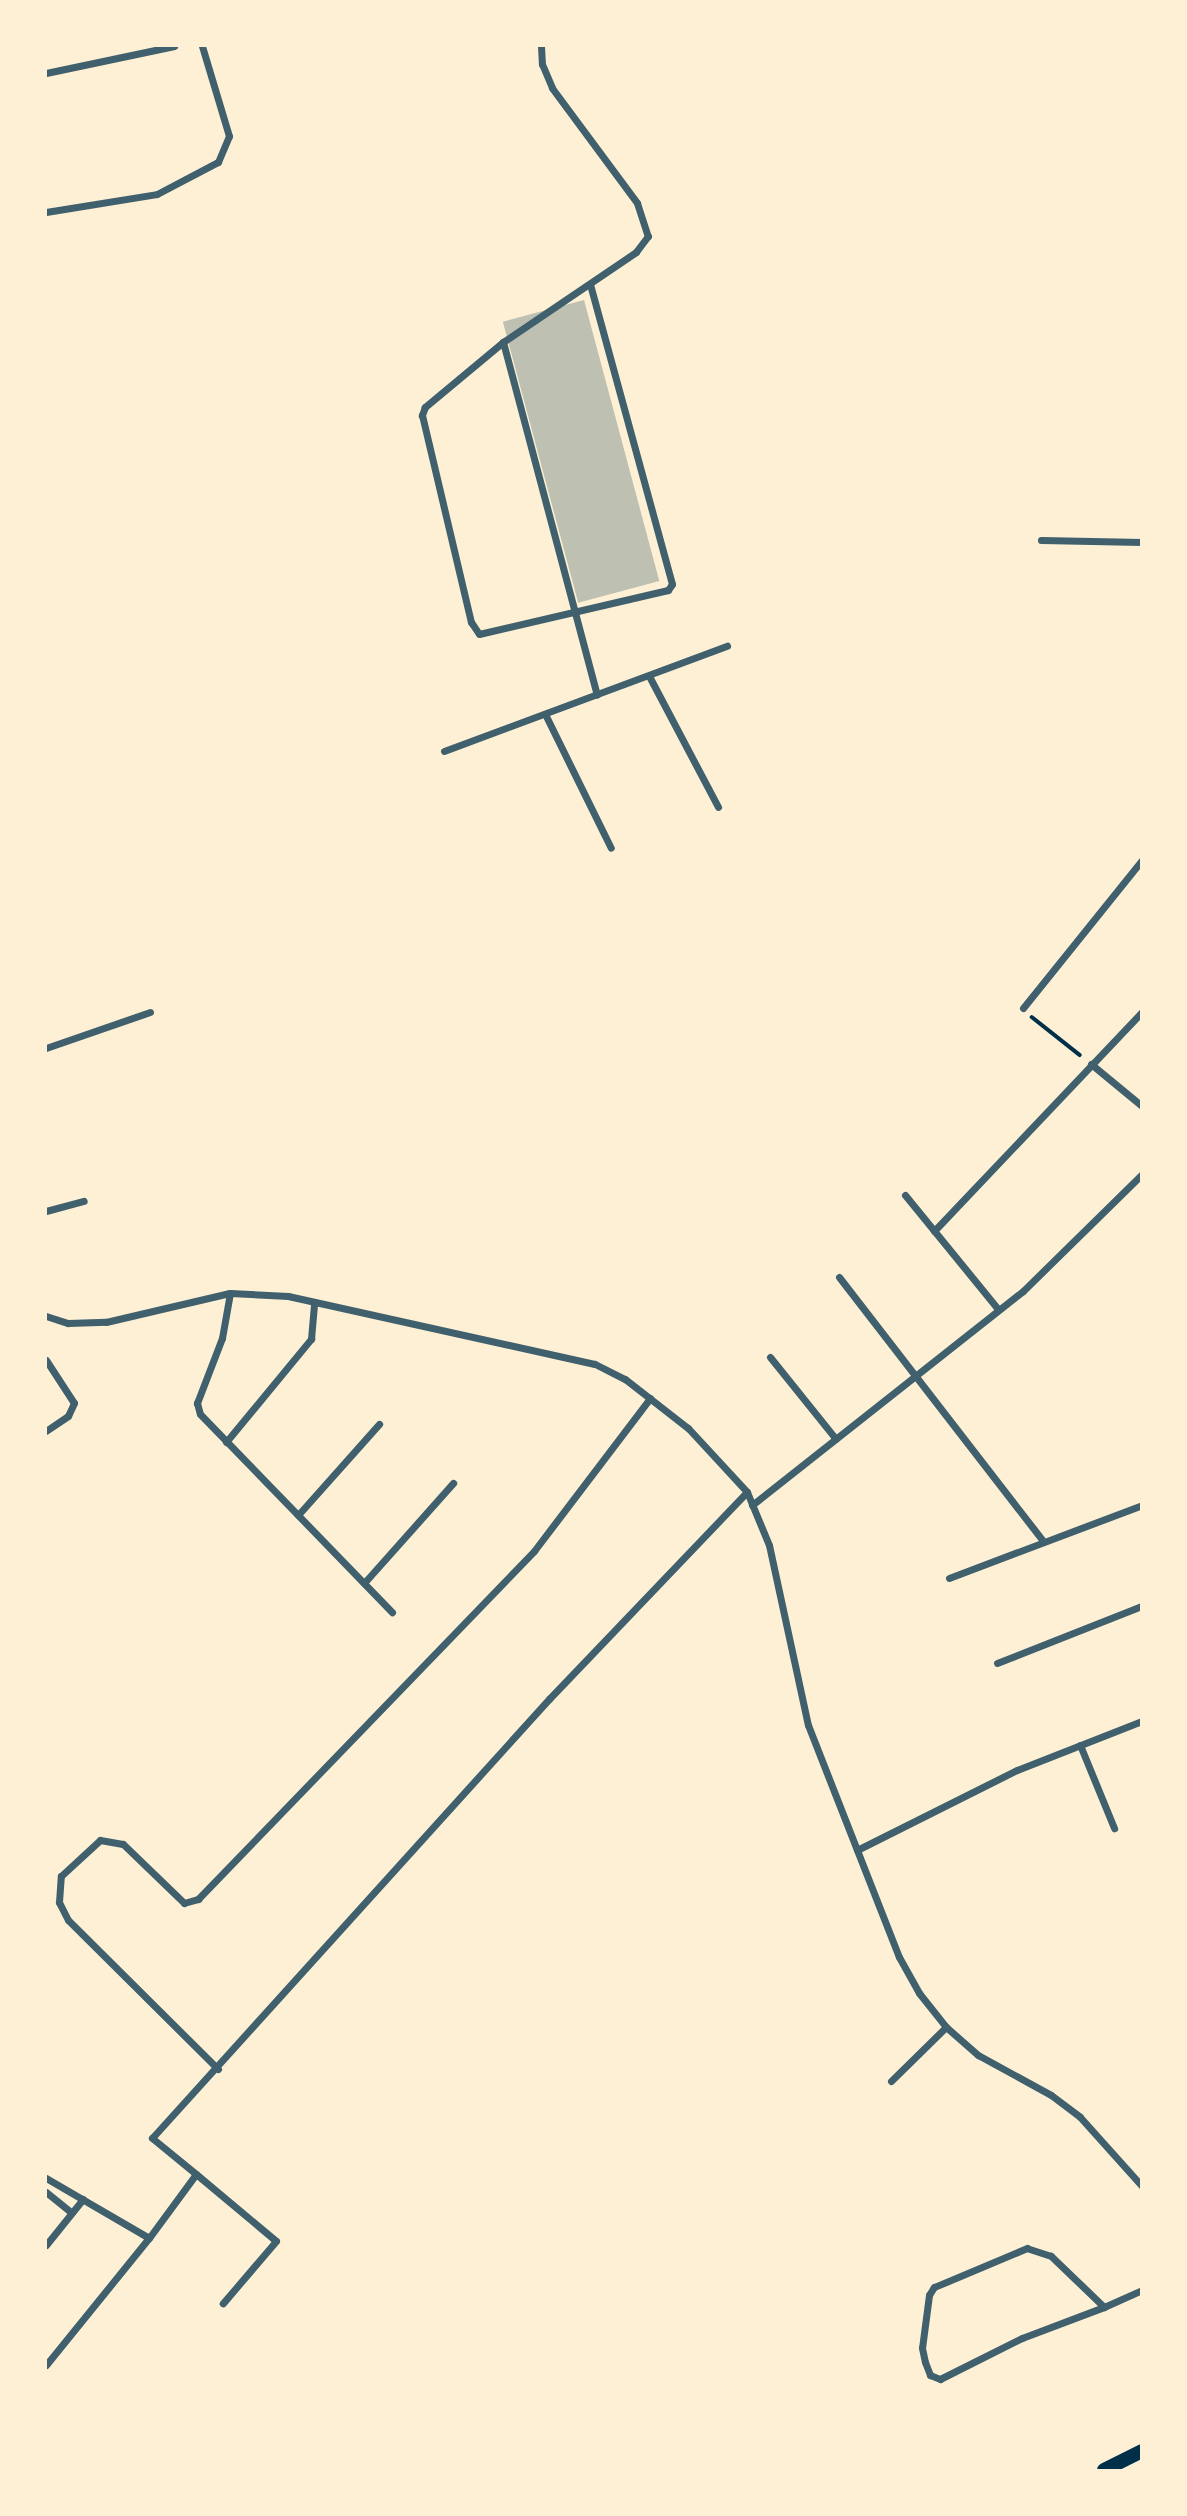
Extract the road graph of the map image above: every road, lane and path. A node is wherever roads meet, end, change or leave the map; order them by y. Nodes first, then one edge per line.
1 (174, 46) edge
2 (202, 46) edge
3 (541, 46) edge
4 (46, 73) edge
5 (46, 212) edge
6 (590, 285) junction
7 (503, 342) junction
8 (1041, 540) dead end
9 (1142, 542) edge
10 (572, 614) junction
11 (727, 646) dead end
12 (649, 676) junction
13 (597, 695) junction
14 (545, 714) junction
15 (444, 751) dead end
16 (718, 807) dead end
17 (611, 848) dead end
18 (1142, 860) edge
19 (1023, 1008) joint
20 (150, 1012) dead end
21 (1142, 1012) edge
22 (46, 1048) edge
23 (1091, 1064) junction
24 (1142, 1106) edge
25 (1142, 1174) edge
26 (905, 1195) dead end
27 (84, 1201) dead end
28 (46, 1212) edge
29 (934, 1231) junction
30 (839, 1276) dead end
31 (230, 1293) junction
32 (314, 1303) junction
33 (998, 1309) junction
34 (46, 1316) edge
35 (770, 1357) dead end
36 (46, 1360) edge
37 (917, 1374) junction
38 (650, 1398) junction
39 (379, 1423) dead end
40 (46, 1431) edge
41 (836, 1438) junction
42 (226, 1442) junction
43 (453, 1483) dead end
44 (747, 1492) junction
45 (1142, 1505) edge
46 (752, 1506) junction
47 (298, 1516) junction
48 (1042, 1540) junction
49 (949, 1578) dead end
50 (364, 1583) junction
51 (1142, 1606) edge
52 (391, 1612) dead end
53 (997, 1663) dead end
54 (1142, 1721) edge
55 (1080, 1745) junction
56 (1114, 1828) dead end
57 (857, 1850) junction
58 (946, 2027) junction
59 (218, 2069) junction
60 (891, 2081) dead end
61 (196, 2174) junction
62 (46, 2178) edge
63 (1142, 2186) edge
64 (46, 2192) edge
65 (83, 2199) junction
66 (72, 2213) junction
67 (149, 2238) junction
68 (46, 2245) edge
69 (1142, 2290) edge
70 (223, 2303) dead end
71 (1104, 2307) junction
72 (46, 2365) edge
73 (1142, 2451) edge
74 (1104, 2470) edge

1 - 4 street
2 - 5 street
3 - 6 street
6 - 7 street
6 - 10 street
7 - 10 street
7 - 10 street
8 - 9 street
10 - 13 street
11 - 12 street
12 - 13 street
12 - 16 street
13 - 14 street
14 - 15 street
14 - 17 street
18 - 19 street
19 - 23 path
20 - 22 street
21 - 23 street
23 - 24 street
23 - 29 street
25 - 33 street
26 - 29 street
27 - 28 street
29 - 33 street
30 - 37 street
31 - 32 street
31 - 34 street
31 - 42 street
32 - 38 street
32 - 42 street
33 - 37 street
35 - 41 street
36 - 40 street
37 - 41 street
37 - 48 street
38 - 44 street
38 - 59 street
39 - 47 street
41 - 46 street
42 - 47 street
43 - 50 street
44 - 46 street
44 - 59 street
45 - 48 street
46 - 57 street
47 - 50 street
48 - 49 street
50 - 52 street
51 - 53 street
54 - 55 street
55 - 56 street
55 - 57 street
57 - 58 street
58 - 60 street
58 - 63 street
59 - 61 street
61 - 67 street
61 - 70 street
62 - 65 street
64 - 66 street
65 - 66 street
65 - 67 street
66 - 68 street
67 - 72 street
69 - 71 street
71 - 71 street
73 - 74 main road

